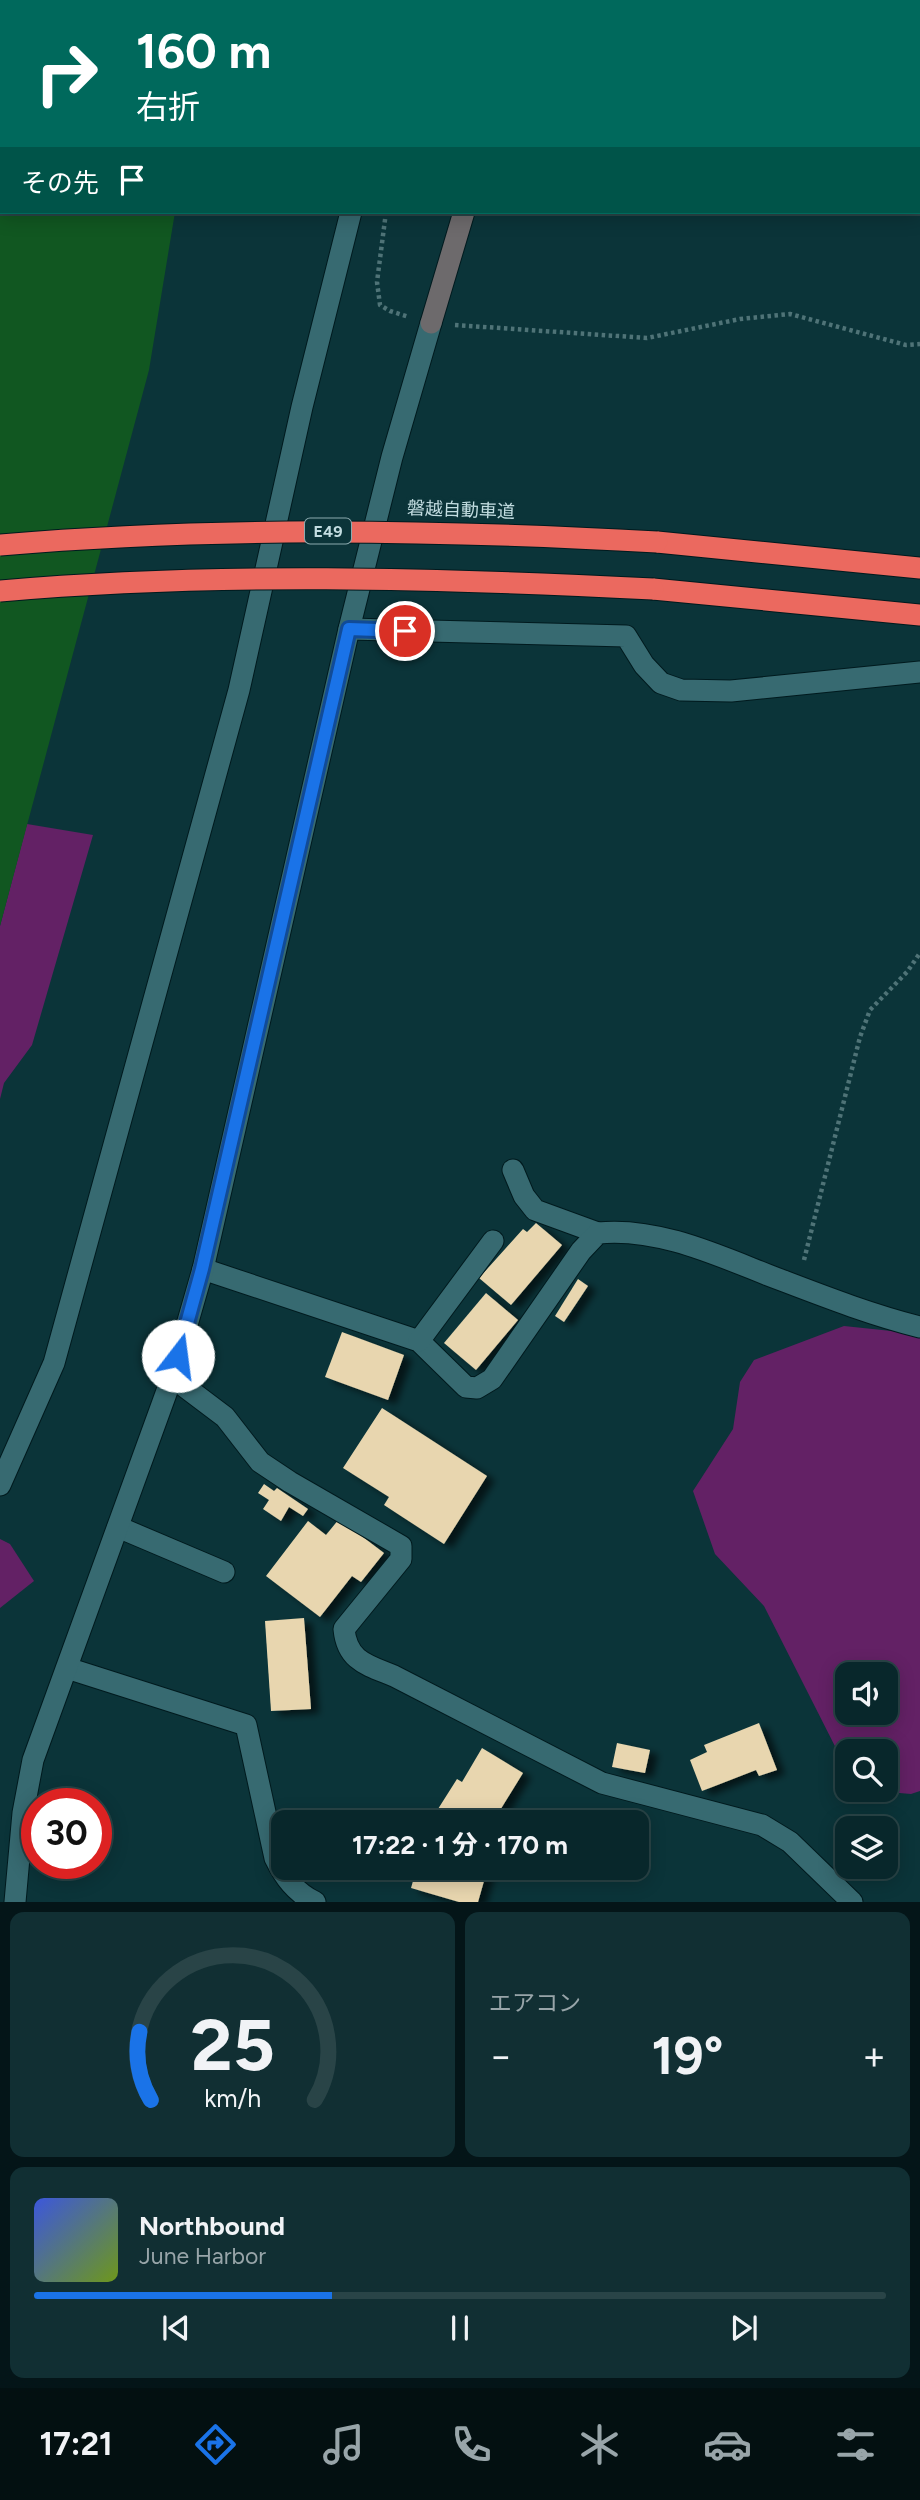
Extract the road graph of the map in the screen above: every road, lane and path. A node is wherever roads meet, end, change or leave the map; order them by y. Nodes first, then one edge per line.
1 (350, 214) edge
2 (386, 214) edge
3 (463, 214) edge
4 (431, 323) junction
5 (920, 344) edge
6 (0, 545) edge
7 (920, 568) edge
8 (0, 591) edge
9 (920, 615) edge
10 (349, 629) junction
11 (920, 672) edge
12 (920, 953) edge
13 (513, 1170) dead end
14 (598, 1233) junction
15 (493, 1241) dead end
16 (202, 1269) junction
17 (798, 1286) junction
18 (920, 1327) edge
19 (419, 1341) junction
20 (172, 1377) junction
21 (0, 1485) edge
22 (118, 1527) junction
23 (224, 1572) dead end
24 (67, 1668) junction
25 (10, 1897) edge
26 (315, 1902) edge
27 (852, 1902) edge

1 - 21 street
2 - 4 path
3 - 4 street
4 - 5 path
4 - 10 street
6 - 7 highway, 磐越自動車道 / E49, bridge
8 - 9 highway, bridge
10 - 11 street
10 - 16 street
12 - 17 path
13 - 14 street
14 - 17 street
14 - 19 street
15 - 19 street
16 - 19 street
16 - 20 street
17 - 18 street
20 - 22 street
20 - 27 street
22 - 23 street
22 - 24 street
24 - 25 street
24 - 26 street

